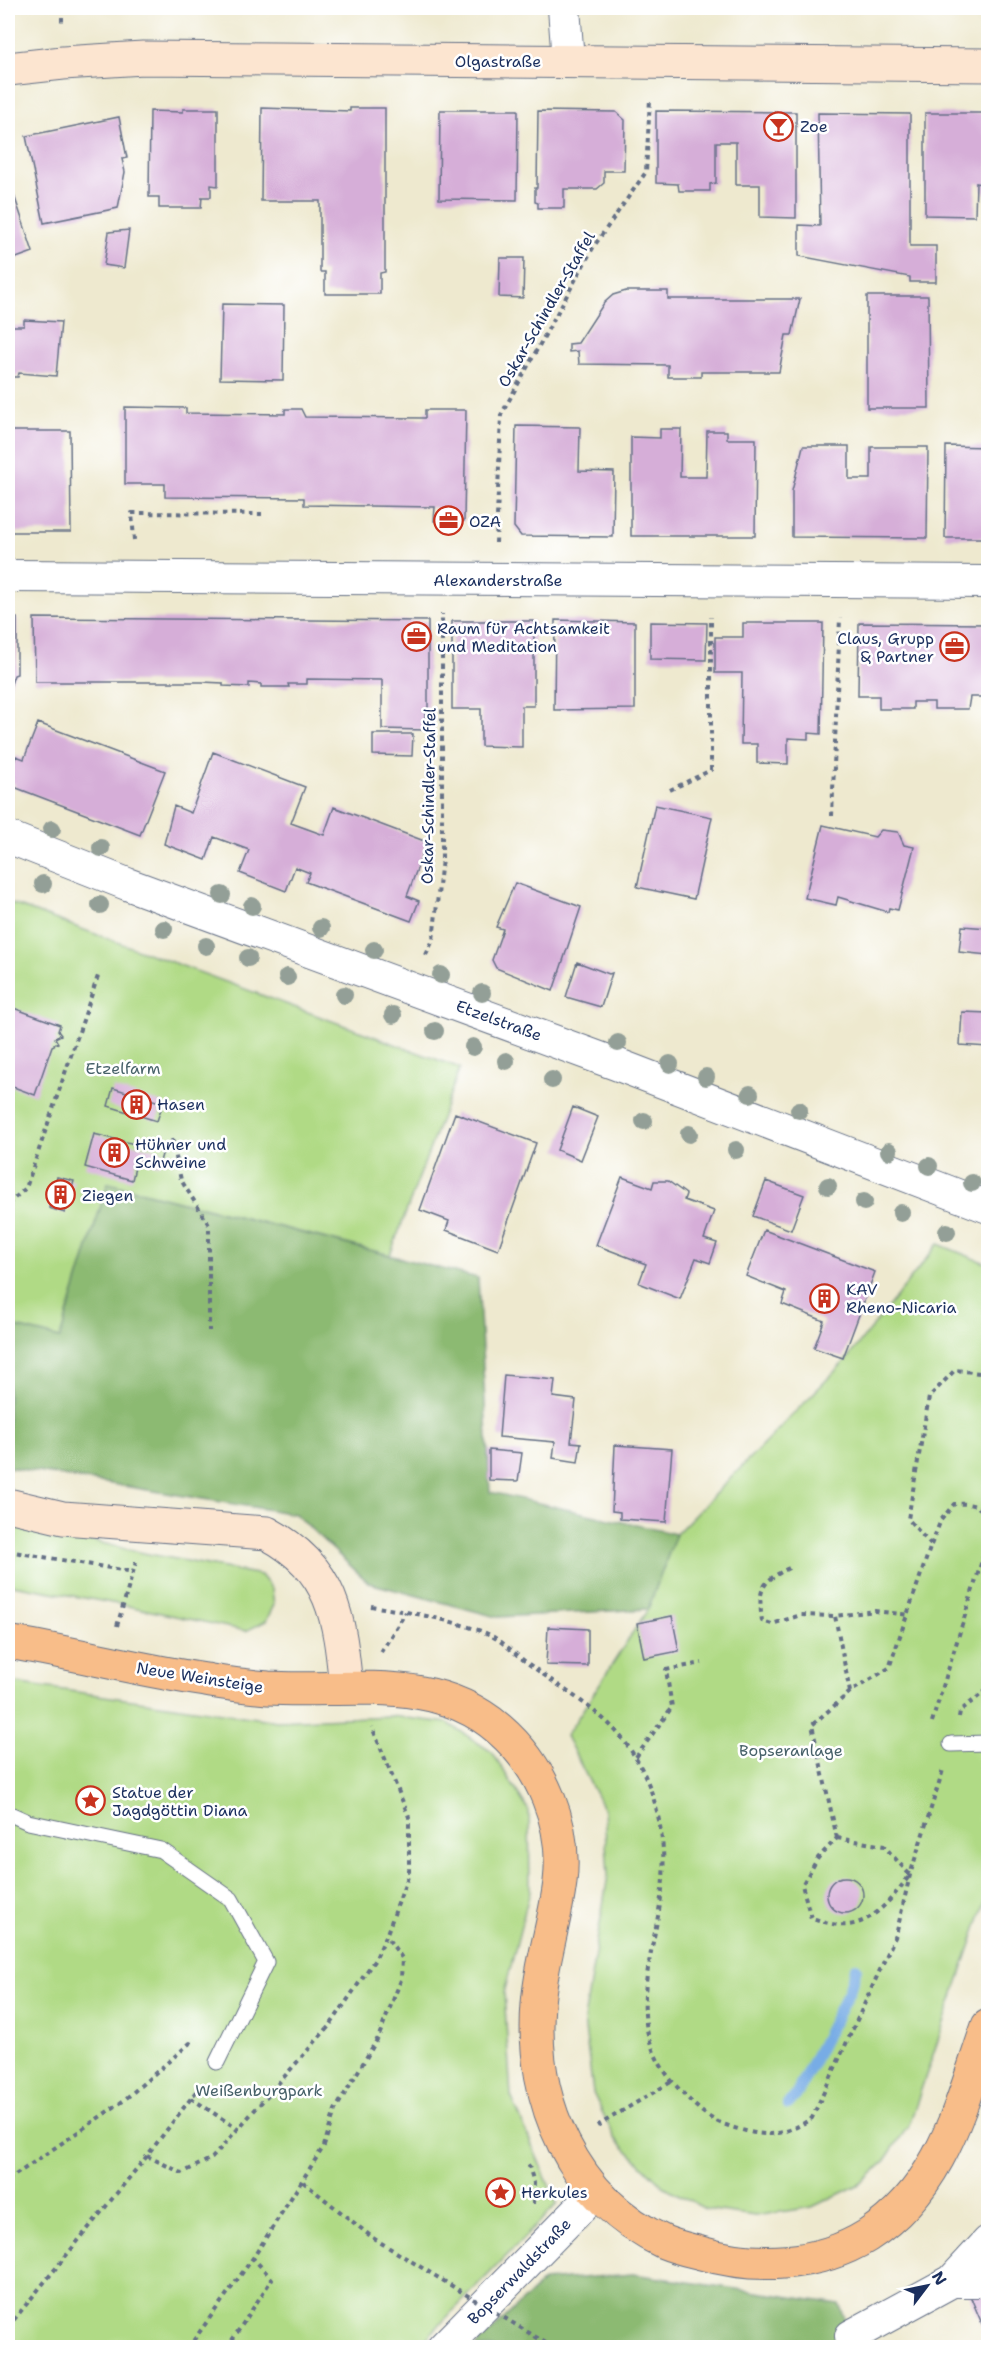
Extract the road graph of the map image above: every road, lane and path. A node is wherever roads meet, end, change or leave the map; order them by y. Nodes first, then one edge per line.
1 (564, 8) edge
2 (568, 61) junction
3 (651, 62) junction
4 (988, 65) edge
5 (8, 69) edge
6 (262, 514) dead end
7 (8, 576) edge
8 (137, 577) junction
9 (495, 579) junction
10 (442, 580) junction
11 (711, 581) junction
12 (841, 582) junction
13 (988, 582) edge
14 (670, 790) dead end
15 (832, 816) dead end
16 (8, 837) edge
17 (433, 940) dead end
18 (98, 976) dead end
19 (172, 1138) dead end
20 (8, 1203) edge
21 (988, 1207) edge
22 (209, 1331) dead end
23 (988, 1374) edge
24 (8, 1505) edge
25 (988, 1518) edge
26 (142, 1525) junction
27 (988, 1541) edge
28 (931, 1545) junction
29 (8, 1551) edge
30 (789, 1568) dead end
31 (134, 1572) junction
32 (332, 1599) junction
33 (909, 1615) junction
34 (835, 1616) junction
35 (8, 1642) edge
36 (108, 1662) junction
37 (702, 1663) dead end
38 (346, 1686) junction
39 (988, 1689) edge
40 (850, 1692) junction
41 (373, 1731) dead end
42 (988, 1743) edge
43 (951, 1744) junction
44 (636, 1757) junction
45 (8, 1813) edge
46 (837, 1838) junction
47 (910, 1875) junction
48 (386, 1936) junction
49 (988, 2026) edge
50 (190, 2043) dead end
51 (217, 2062) joint
52 (671, 2082) junction
53 (191, 2098) junction
54 (603, 2122) dead end
55 (239, 2130) junction
56 (147, 2156) junction
57 (8, 2180) edge
58 (303, 2182) junction
59 (596, 2193) junction
60 (988, 2242) edge
61 (253, 2258) junction
62 (952, 2281) junction
63 (988, 2281) edge
64 (8, 2327) edge
65 (850, 2336) dead end
66 (188, 2348) edge
67 (227, 2348) edge
68 (443, 2348) edge
69 (554, 2348) edge

1 - 2 street
2 - 3 street, Olgastraße
2 - 5 street, Olgastraße
3 - 4 street, Olgastraße
3 - 9 path, Oskar-Schindler-Staffel
6 - 8 path
7 - 8 street, Alexanderstraße
8 - 10 street, Alexanderstraße
9 - 10 street, Alexanderstraße
9 - 11 street, Alexanderstraße
10 - 17 path, Oskar-Schindler-Staffel
11 - 12 street, Alexanderstraße
11 - 14 path
12 - 13 street, Alexanderstraße
12 - 15 path
16 - 21 street, Etzelstraße
18 - 20 path
19 - 22 path
23 - 28 path
24 - 26 street
25 - 28 path
26 - 31 path
26 - 32 street
27 - 43 path
28 - 33 path
29 - 31 path
30 - 34 path
31 - 36 path
32 - 38 street
32 - 44 path
33 - 34 path
33 - 40 path
34 - 40 path
35 - 36 main road, Neue Weinsteige
36 - 38 main road, Neue Weinsteige
37 - 44 path
38 - 59 main road, Neue Weinsteige
39 - 43 path
40 - 46 path
41 - 48 path
42 - 43 lane
43 - 47 path
44 - 52 path
45 - 51 lane
46 - 47 path
46 - 47 path
47 - 52 path
48 - 55 path
48 - 58 path
49 - 59 main road, Neue Weinsteige
50 - 57 path
51 - 53 path
52 - 54 path
53 - 55 path
53 - 56 path
55 - 56 path
56 - 64 path
58 - 61 path
58 - 69 path, bridge
59 - 68 street, Bopserwaldstraße
60 - 62 street
61 - 66 path
61 - 67 path
62 - 63 street
62 - 65 street

